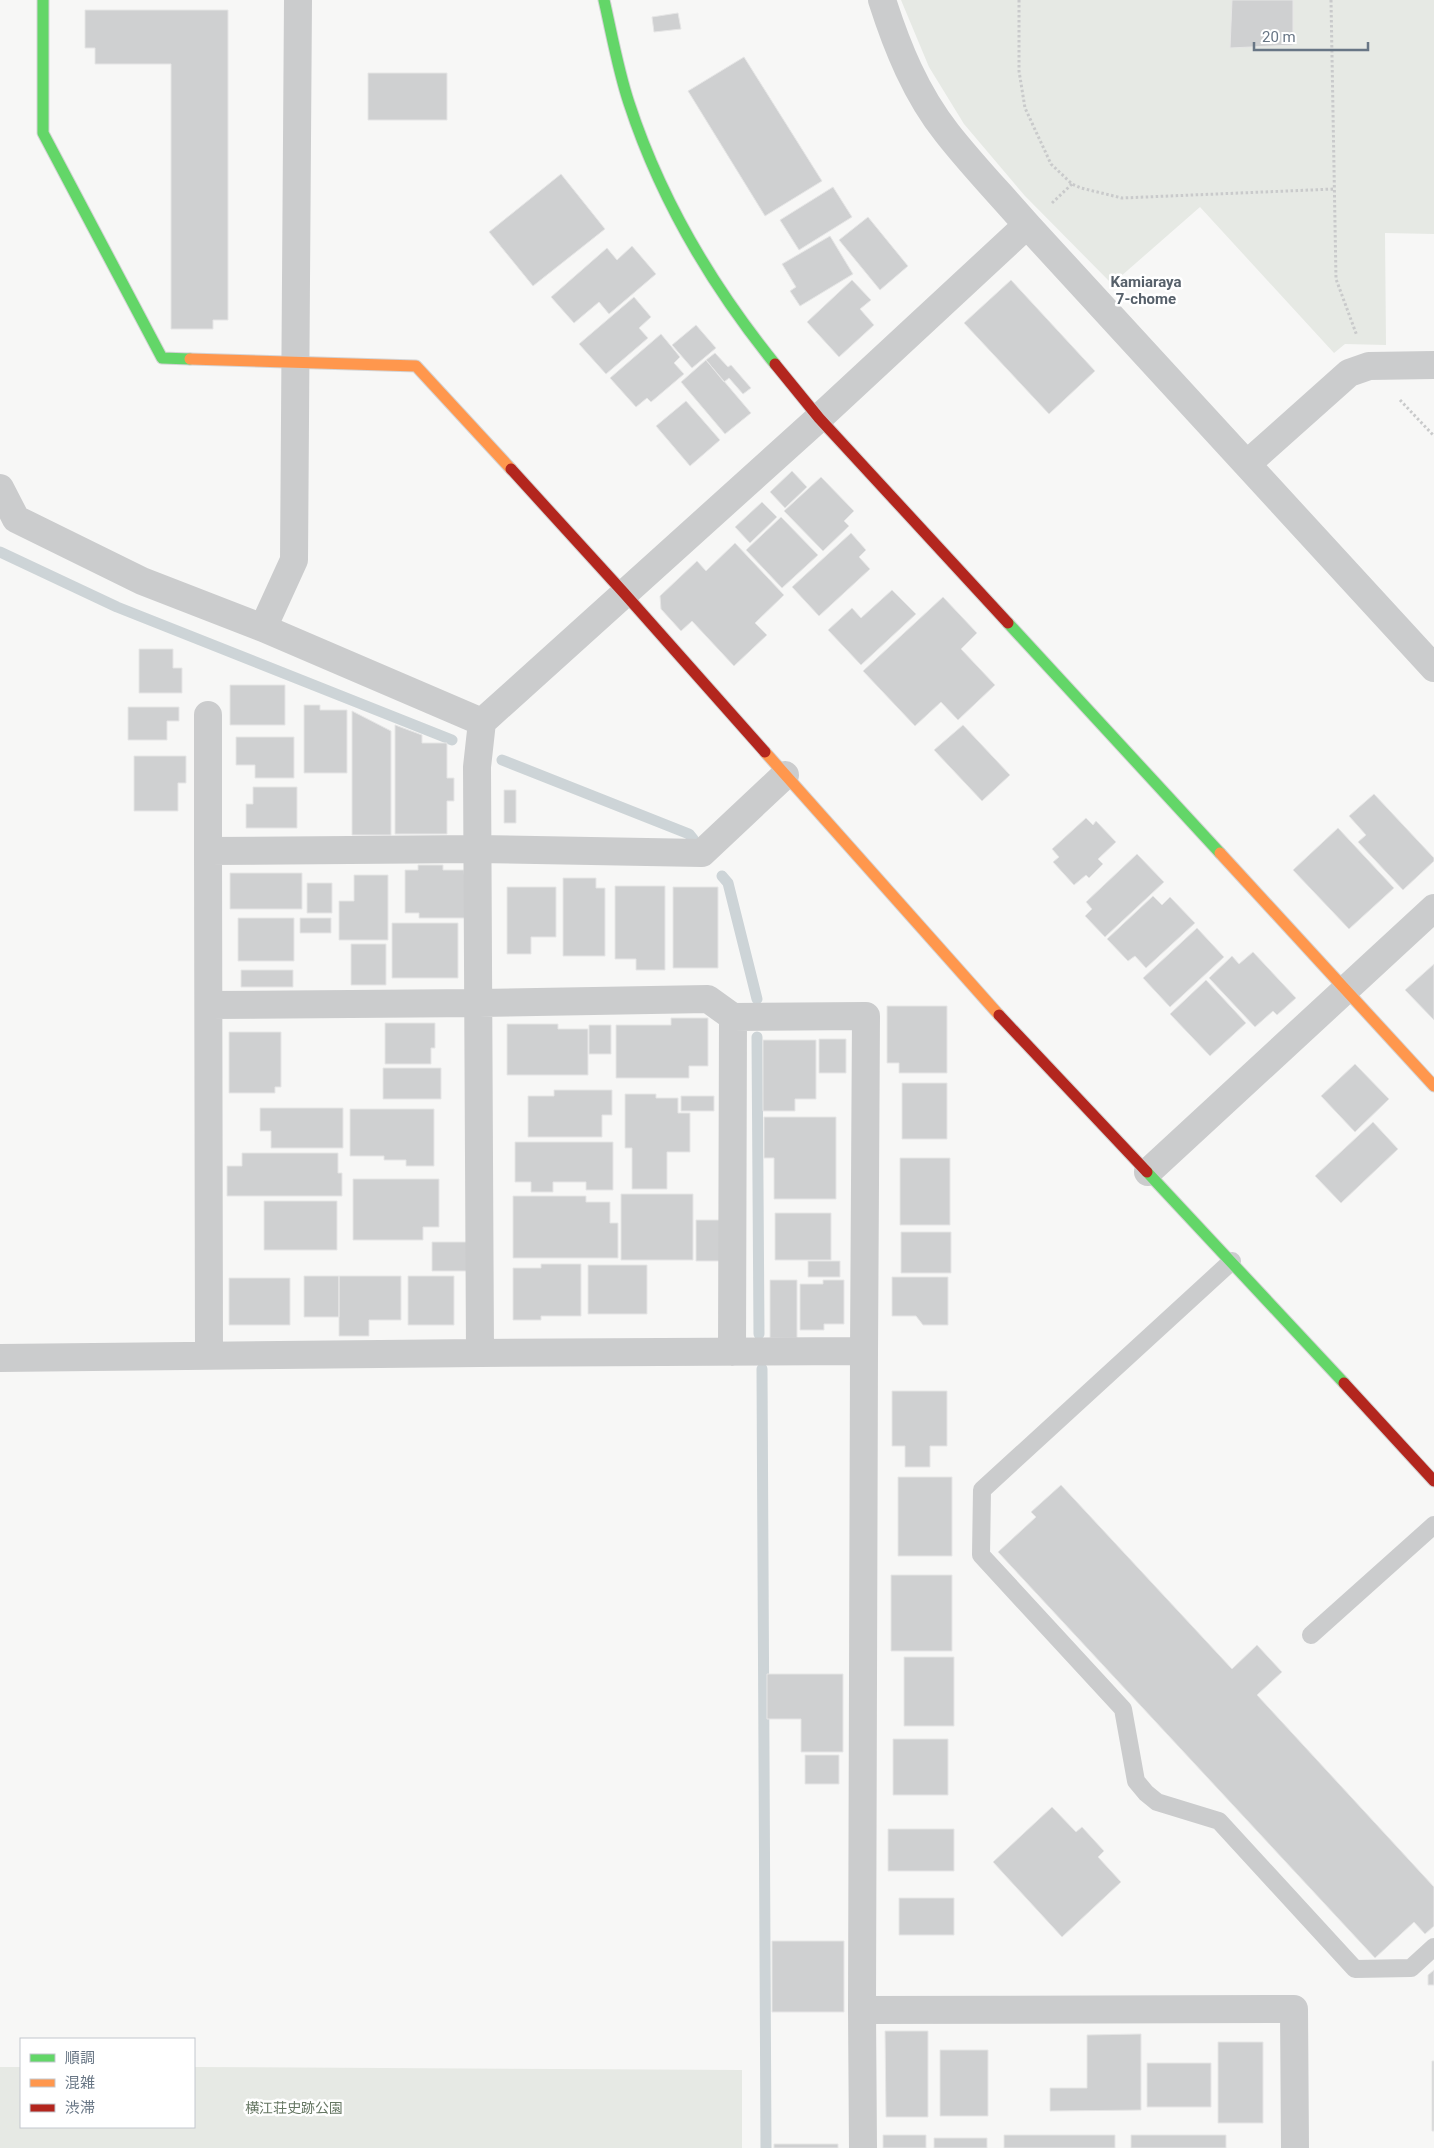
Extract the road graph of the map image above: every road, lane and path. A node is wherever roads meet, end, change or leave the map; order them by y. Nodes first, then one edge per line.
1 (43, 0) edge
2 (298, 0) edge
3 (604, 0) edge
4 (882, 0) edge
5 (1019, 0) edge
6 (1331, 0) edge
7 (1334, 190) junction
8 (1027, 225) junction
9 (295, 364) junction
10 (1434, 365) edge
11 (1369, 366) junction
12 (820, 418) junction
13 (1247, 464) junction
14 (0, 488) edge
15 (624, 594) junction
16 (263, 628) junction
17 (1434, 668) edge
18 (208, 715) dead end
19 (482, 722) junction
20 (785, 775) junction
21 (477, 849) junction
22 (208, 851) junction
23 (1434, 908) edge
24 (1347, 990) junction
25 (479, 1003) junction
26 (208, 1005) junction
27 (733, 1017) junction
28 (1434, 1086) edge
29 (1148, 1172) junction
30 (1232, 1262) junction
31 (864, 1351) junction
32 (732, 1352) junction
33 (480, 1353) junction
34 (209, 1355) junction
35 (0, 1358) edge
36 (1434, 1481) edge
37 (1434, 1525) edge
38 (1312, 1635) dead end
39 (1434, 1947) edge
40 (862, 2010) junction
41 (863, 2148) edge
42 (1295, 2148) edge

1 - 9 street
2 - 9 street
3 - 12 street
4 - 8 street
5 - 7 path
6 - 7 path
7 - 11 path
8 - 12 street
8 - 13 street
9 - 15 street
9 - 16 street
10 - 11 street
11 - 13 street
12 - 15 street
12 - 24 street
13 - 17 street
14 - 16 street
15 - 19 street
15 - 20 street
16 - 19 street
18 - 22 street
19 - 21 street
20 - 21 street
20 - 29 street
21 - 22 street
21 - 25 street
22 - 26 street
23 - 24 street
24 - 28 street
24 - 29 street
25 - 26 street
25 - 27 street
25 - 33 street
26 - 34 street
27 - 31 street
27 - 32 street
29 - 30 street
30 - 36 street
30 - 39 lane
31 - 32 street
31 - 40 street
32 - 33 street
33 - 34 street
34 - 35 street
37 - 38 lane
40 - 41 street
40 - 42 street

